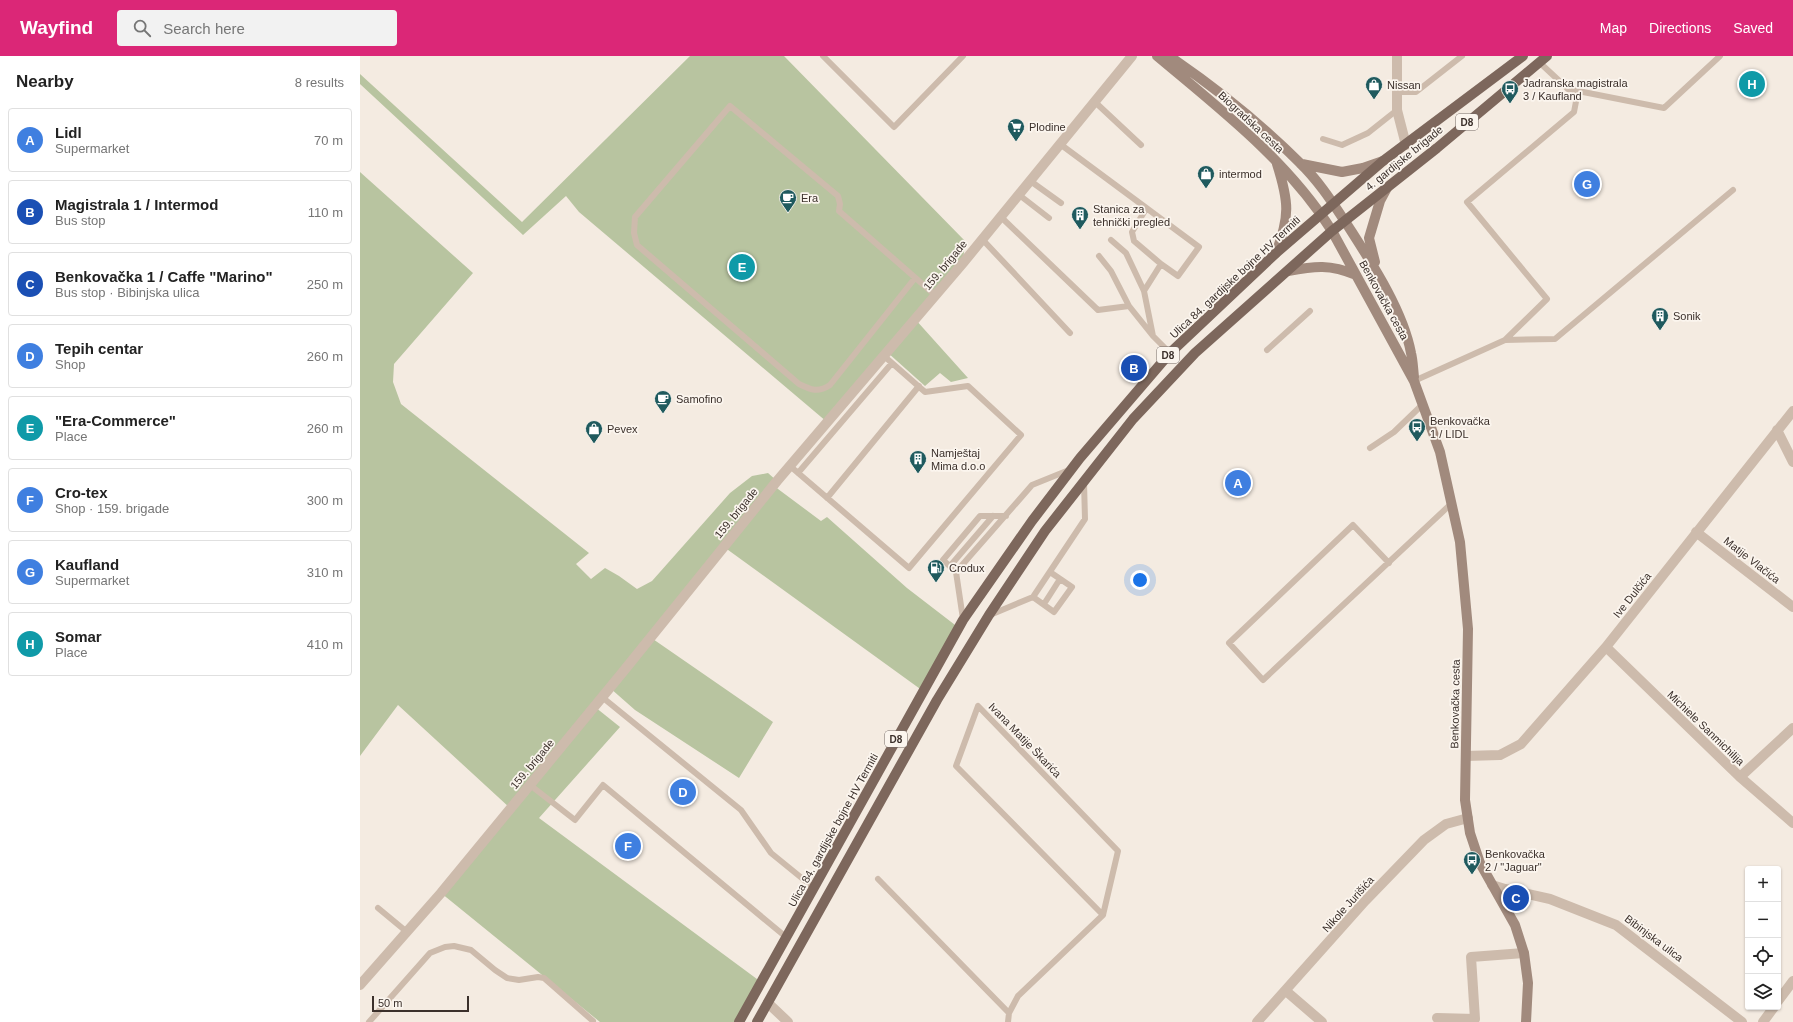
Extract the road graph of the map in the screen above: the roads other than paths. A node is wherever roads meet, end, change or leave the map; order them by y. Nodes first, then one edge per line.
1 (823, 56) edge
2 (963, 56) edge
3 (1132, 56) edge
4 (1157, 56) edge
5 (1169, 56) edge
6 (1397, 56) edge
7 (1462, 56) edge
8 (1523, 56) edge
9 (1547, 56) edge
10 (1720, 56) edge
11 (1539, 62) junction
12 (1578, 91) junction
13 (1397, 92) junction
14 (1095, 102) junction
15 (1397, 110) junction
16 (1323, 139) dead end
17 (1060, 144) junction
18 (1141, 145) dead end
19 (1406, 145) junction
20 (1383, 161) junction
21 (1277, 162) junction
22 (1302, 164) junction
23 (1029, 180) junction
24 (1387, 188) junction
25 (1733, 190) dead end
26 (1018, 194) junction
27 (1061, 203) dead end
28 (1333, 204) junction
29 (1146, 209) junction
30 (1321, 214) junction
31 (1001, 217) junction
32 (1049, 218) dead end
33 (1344, 221) junction
34 (1332, 232) junction
35 (982, 239) junction
36 (1110, 240) dead end
37 (1276, 252) junction
38 (1099, 256) dead end
39 (1161, 264) junction
40 (1288, 271) junction
41 (1378, 272) junction
42 (1356, 275) junction
43 (915, 278) junction
44 (1144, 291) junction
45 (935, 295) junction
46 (1129, 306) junction
47 (1310, 311) dead end
48 (1070, 333) dead end
49 (1153, 336) junction
50 (1505, 340) junction
51 (1267, 350) dead end
52 (1170, 353) junction
53 (884, 356) junction
54 (892, 363) junction
55 (1414, 381) junction
56 (919, 386) junction
57 (1422, 405) junction
58 (1793, 411) edge
59 (1777, 430) junction
60 (1370, 448) dead end
61 (1793, 462) edge
62 (790, 466) junction
63 (1072, 468) junction
64 (798, 473) junction
65 (1084, 480) junction
66 (827, 498) junction
67 (1452, 504) junction
68 (992, 516) junction
69 (1006, 516) junction
70 (1696, 532) junction
71 (1389, 563) junction
72 (950, 566) junction
73 (956, 572) junction
74 (1050, 572) junction
75 (1060, 579) junction
76 (1033, 597) junction
77 (1044, 604) junction
78 (1793, 607) edge
79 (989, 615) junction
80 (963, 620) junction
81 (1606, 647) junction
82 (602, 698) junction
83 (1793, 728) edge
84 (1466, 756) junction
85 (1740, 778) junction
86 (530, 785) junction
87 (1468, 818) junction
88 (1793, 823) edge
89 (878, 880) dead end
90 (1492, 885) junction
91 (814, 888) junction
92 (378, 908) dead end
93 (1103, 915) junction
94 (407, 932) junction
95 (786, 937) junction
96 (1524, 953) junction
97 (1793, 981) edge
98 (360, 985) edge
99 (1286, 991) junction
100 (1781, 997) edge
101 (768, 1003) junction
102 (1772, 1010) edge
103 (1009, 1013) junction
104 (1437, 1018) dead end
105 (593, 1021) edge
106 (369, 1022) edge
107 (739, 1022) edge
108 (757, 1022) edge
109 (788, 1022) edge
110 (1008, 1022) edge
111 (1257, 1022) edge
112 (1322, 1022) edge
113 (1526, 1022) edge
114 (1742, 1022) edge
115 (1763, 1022) edge

1 - 2 lane
3 - 14 street, 159. brigade
4 - 21 main road, Biogradska cesta
5 - 22 main road, Biogradska cesta
6 - 13 street
7 - 13 lane
8 - 19 main road, 4. gardijske brigade / D8
9 - 11 main road, 4. gardijske brigade / D8
10 - 12 lane
11 - 12 lane
11 - 24 main road, 4. gardijske brigade / D8
12 - 50 lane
13 - 15 street
14 - 17 street, 159. brigade
14 - 18 lane
15 - 16 lane
15 - 19 street
17 - 23 street, 159. brigade
17 - 29 lane
19 - 20 main road, 4. gardijske brigade / D8
20 - 22 main road
20 - 28 main road, 4. gardijske brigade / D8
21 - 30 main road, Biogradska cesta
21 - 37 main road
22 - 28 main road, Biogradska cesta
23 - 26 street, 159. brigade
23 - 27 lane
24 - 33 main road, 4. gardijske brigade / D8
24 - 41 main road
25 - 50 lane
26 - 31 street, 159. brigade
26 - 32 lane
28 - 30 main road, 4. gardijske brigade / D8
28 - 33 main road, Benkovačka cesta
29 - 39 lane
29 - 39 lane
30 - 34 main road, Biogradska cesta
30 - 37 main road, Ulica 84. gardijske bojne HV Termiti / D8
31 - 35 street, 159. brigade
31 - 46 lane
33 - 34 main road, 4. gardijske brigade / D8
33 - 41 main road, Benkovačka cesta
34 - 40 main road, D8
34 - 42 main road, Benkovačka cesta
35 - 45 street, 159. brigade
35 - 48 lane
36 - 44 lane
37 - 52 main road, Ulica 84. gardijske bojne HV Termiti / D8
38 - 46 lane
39 - 44 lane
40 - 42 main road
40 - 65 main road, D8
41 - 55 main road, Benkovačka cesta
42 - 55 main road, Benkovačka cesta
43 - 43 lane
43 - 45 lane
44 - 49 lane
45 - 53 street, 159. brigade
46 - 49 lane
47 - 51 lane
49 - 52 lane
50 - 55 lane
52 - 63 main road, Ulica 84. gardijske bojne HV Termiti / D8
53 - 54 lane
53 - 62 street, 159. brigade
54 - 56 lane
54 - 64 lane
55 - 57 main road, Benkovačka cesta
56 - 66 lane
56 - 66 lane
57 - 60 lane
57 - 67 main road, Benkovačka cesta
58 - 59 street, Ive Dulčića
59 - 61 street
59 - 70 street, Ive Dulčića
62 - 64 lane
62 - 82 street, 159. brigade
63 - 69 lane
63 - 80 main road, Ulica 84. gardijske bojne HV Termiti / D8
64 - 66 lane
65 - 74 lane
65 - 79 main road, D8
67 - 71 lane
67 - 84 main road, Benkovačka cesta
68 - 69 lane
68 - 72 lane
68 - 72 lane
69 - 73 lane
70 - 78 street, Matije Vlačića
70 - 81 street, Ive Dulčića
71 - 71 lane
72 - 73 lane
73 - 80 lane
74 - 75 lane
74 - 76 lane
75 - 77 lane
75 - 77 lane
76 - 77 lane
76 - 79 lane
79 - 101 main road, D8
80 - 91 main road, Ulica 84. gardijske bojne HV Termiti / D8
81 - 84 street, Ive Dulčića
81 - 85 street, Michiele Sanmichilija
82 - 86 street, 159. brigade
82 - 91 lane
83 - 85 street
84 - 87 main road, Benkovačka cesta
85 - 88 street, Michiele Sanmichilija
86 - 94 street, 159. brigade
86 - 95 lane
87 - 90 main road, Benkovačka cesta
87 - 99 street, Nikole Jurišića
89 - 103 lane
90 - 96 main road, Benkovačka cesta
90 - 114 street, Bibinjska ulica
91 - 95 main road, Ulica 84. gardijske bojne HV Termiti / D8
92 - 94 lane
93 - 93 lane, Ivana Matije Škarića
93 - 103 lane
94 - 98 street, 159. brigade
95 - 107 main road, Ulica 84. gardijske bojne HV Termiti / D8
96 - 104 street
96 - 113 main road, Benkovačka cesta
97 - 100 street
99 - 111 street, Nikole Jurišića
99 - 112 street
101 - 108 main road, D8
101 - 109 street
102 - 115 street
103 - 110 lane
105 - 106 lane

